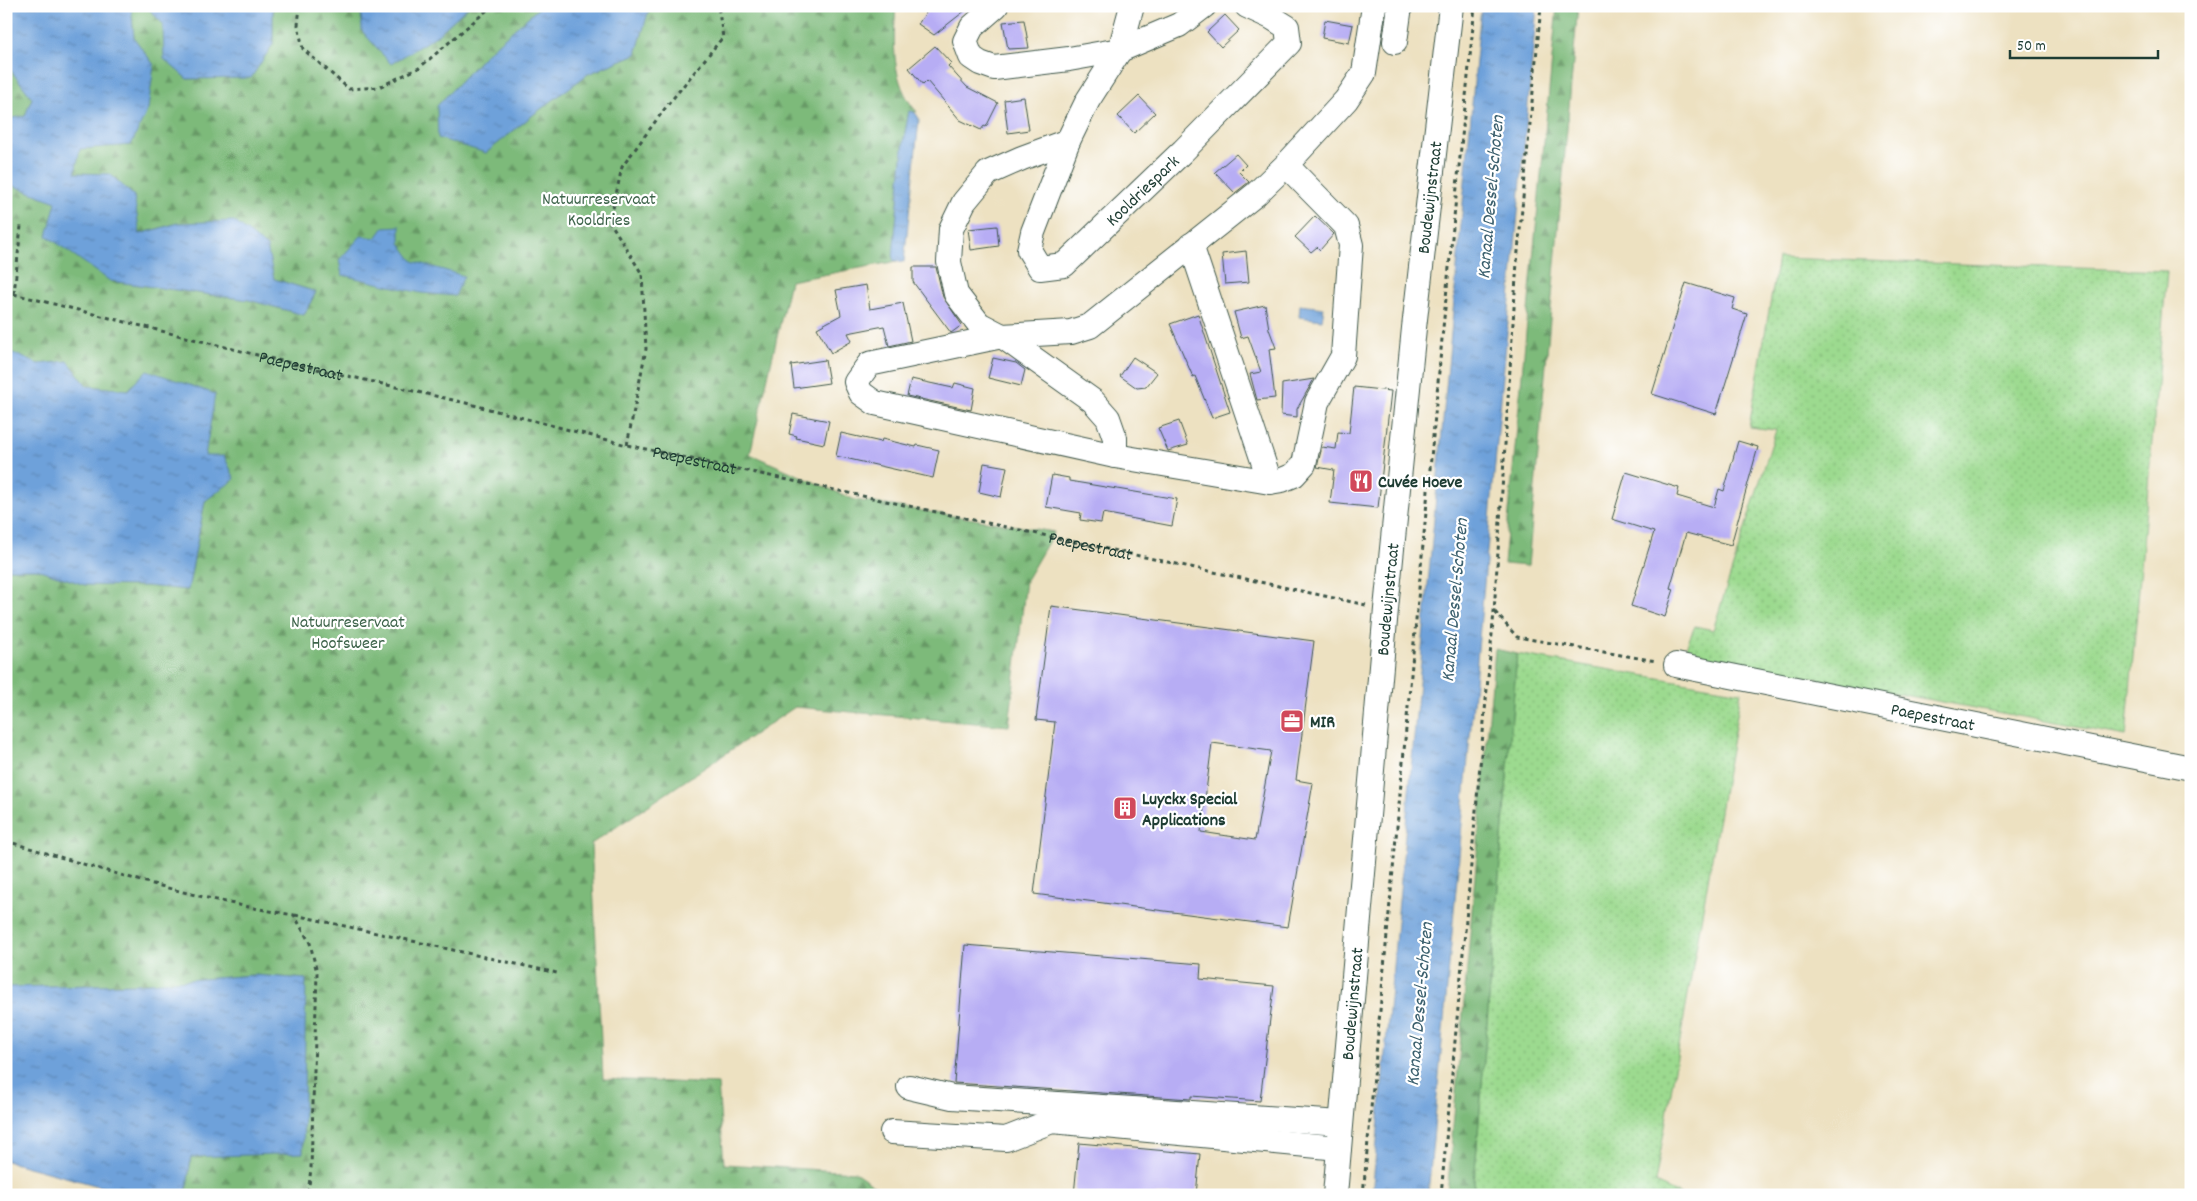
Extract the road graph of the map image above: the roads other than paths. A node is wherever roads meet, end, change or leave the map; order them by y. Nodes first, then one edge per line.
1 (996, 6) edge
2 (1132, 6) edge
3 (1204, 6) edge
4 (1247, 6) edge
5 (1374, 6) edge
6 (1400, 6) edge
7 (1446, 9) edge
8 (1395, 42) dead end
9 (1120, 50) junction
10 (1068, 141) junction
11 (1286, 166) junction
12 (1191, 245) junction
13 (1002, 336) junction
14 (1116, 456) junction
15 (1270, 482) junction
16 (1676, 665) road end
17 (2191, 768) edge
18 (909, 1087) dead end
19 (1341, 1123) junction
20 (892, 1132) dead end
21 (1339, 1148) junction
22 (1335, 1195) edge

1 - 9 street
2 - 9 street, Kooldriespark
3 - 9 street
4 - 10 street, Kooldriespark
5 - 11 street
6 - 8 street
7 - 19 street, Boudewijnstraat
9 - 10 street, Kooldriespark
10 - 13 street
11 - 12 street
11 - 15 street
12 - 13 street
12 - 15 street
13 - 14 street
13 - 14 street
14 - 15 street
16 - 17 street, Paepestraat
18 - 19 street
19 - 21 street, Boudewijnstraat
20 - 21 street
21 - 22 street, Boudewijnstraat

